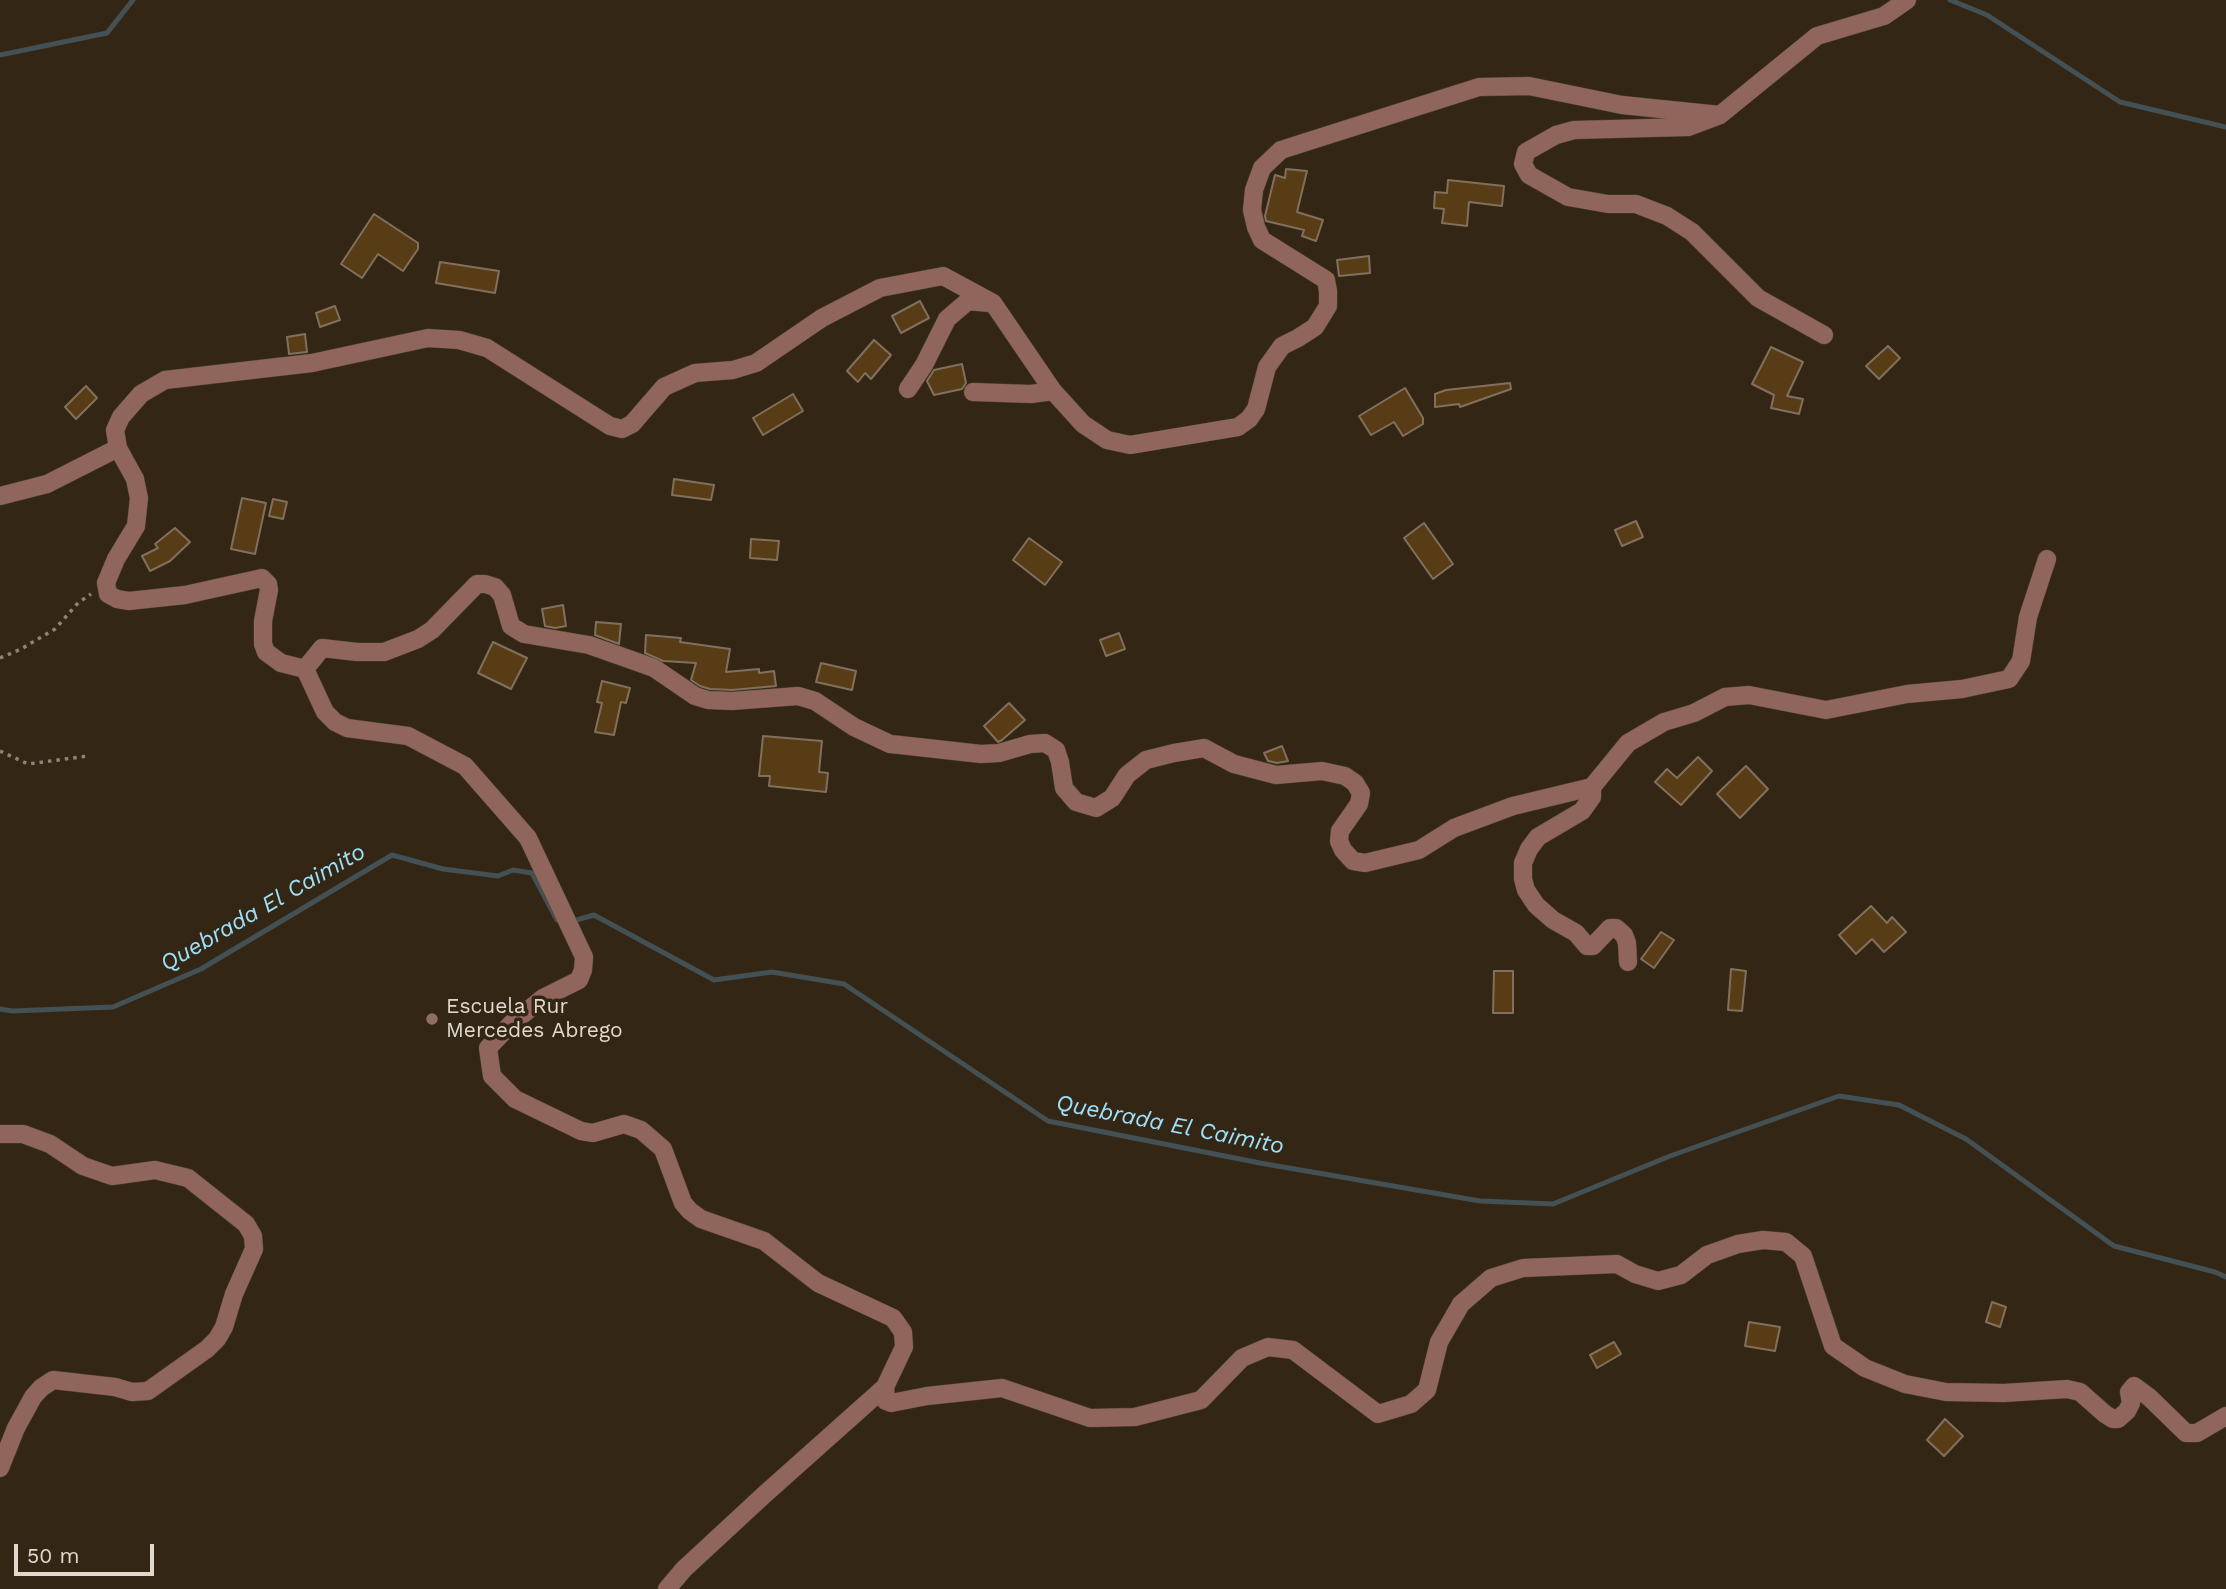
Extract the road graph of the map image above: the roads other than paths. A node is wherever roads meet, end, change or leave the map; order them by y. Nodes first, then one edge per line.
1 (1907, 0) edge
2 (1720, 115) junction
3 (993, 303) junction
4 (1824, 335) dead end
5 (908, 389) dead end
6 (1053, 391) junction
7 (973, 392) dead end
8 (118, 448) junction
9 (0, 496) edge
10 (2047, 559) dead end
11 (305, 668) junction
12 (1592, 787) junction
13 (1628, 962) dead end
14 (0, 1134) edge
15 (885, 1387) junction
16 (2226, 1416) edge
17 (0, 1468) edge
18 (667, 1589) edge

1 - 2 street
2 - 4 street
2 - 6 street
3 - 5 street
3 - 6 street
3 - 8 street
6 - 7 street
8 - 9 street
8 - 11 street
10 - 12 street
11 - 12 street
11 - 15 street
12 - 13 street
14 - 17 street
15 - 16 street
15 - 18 street

